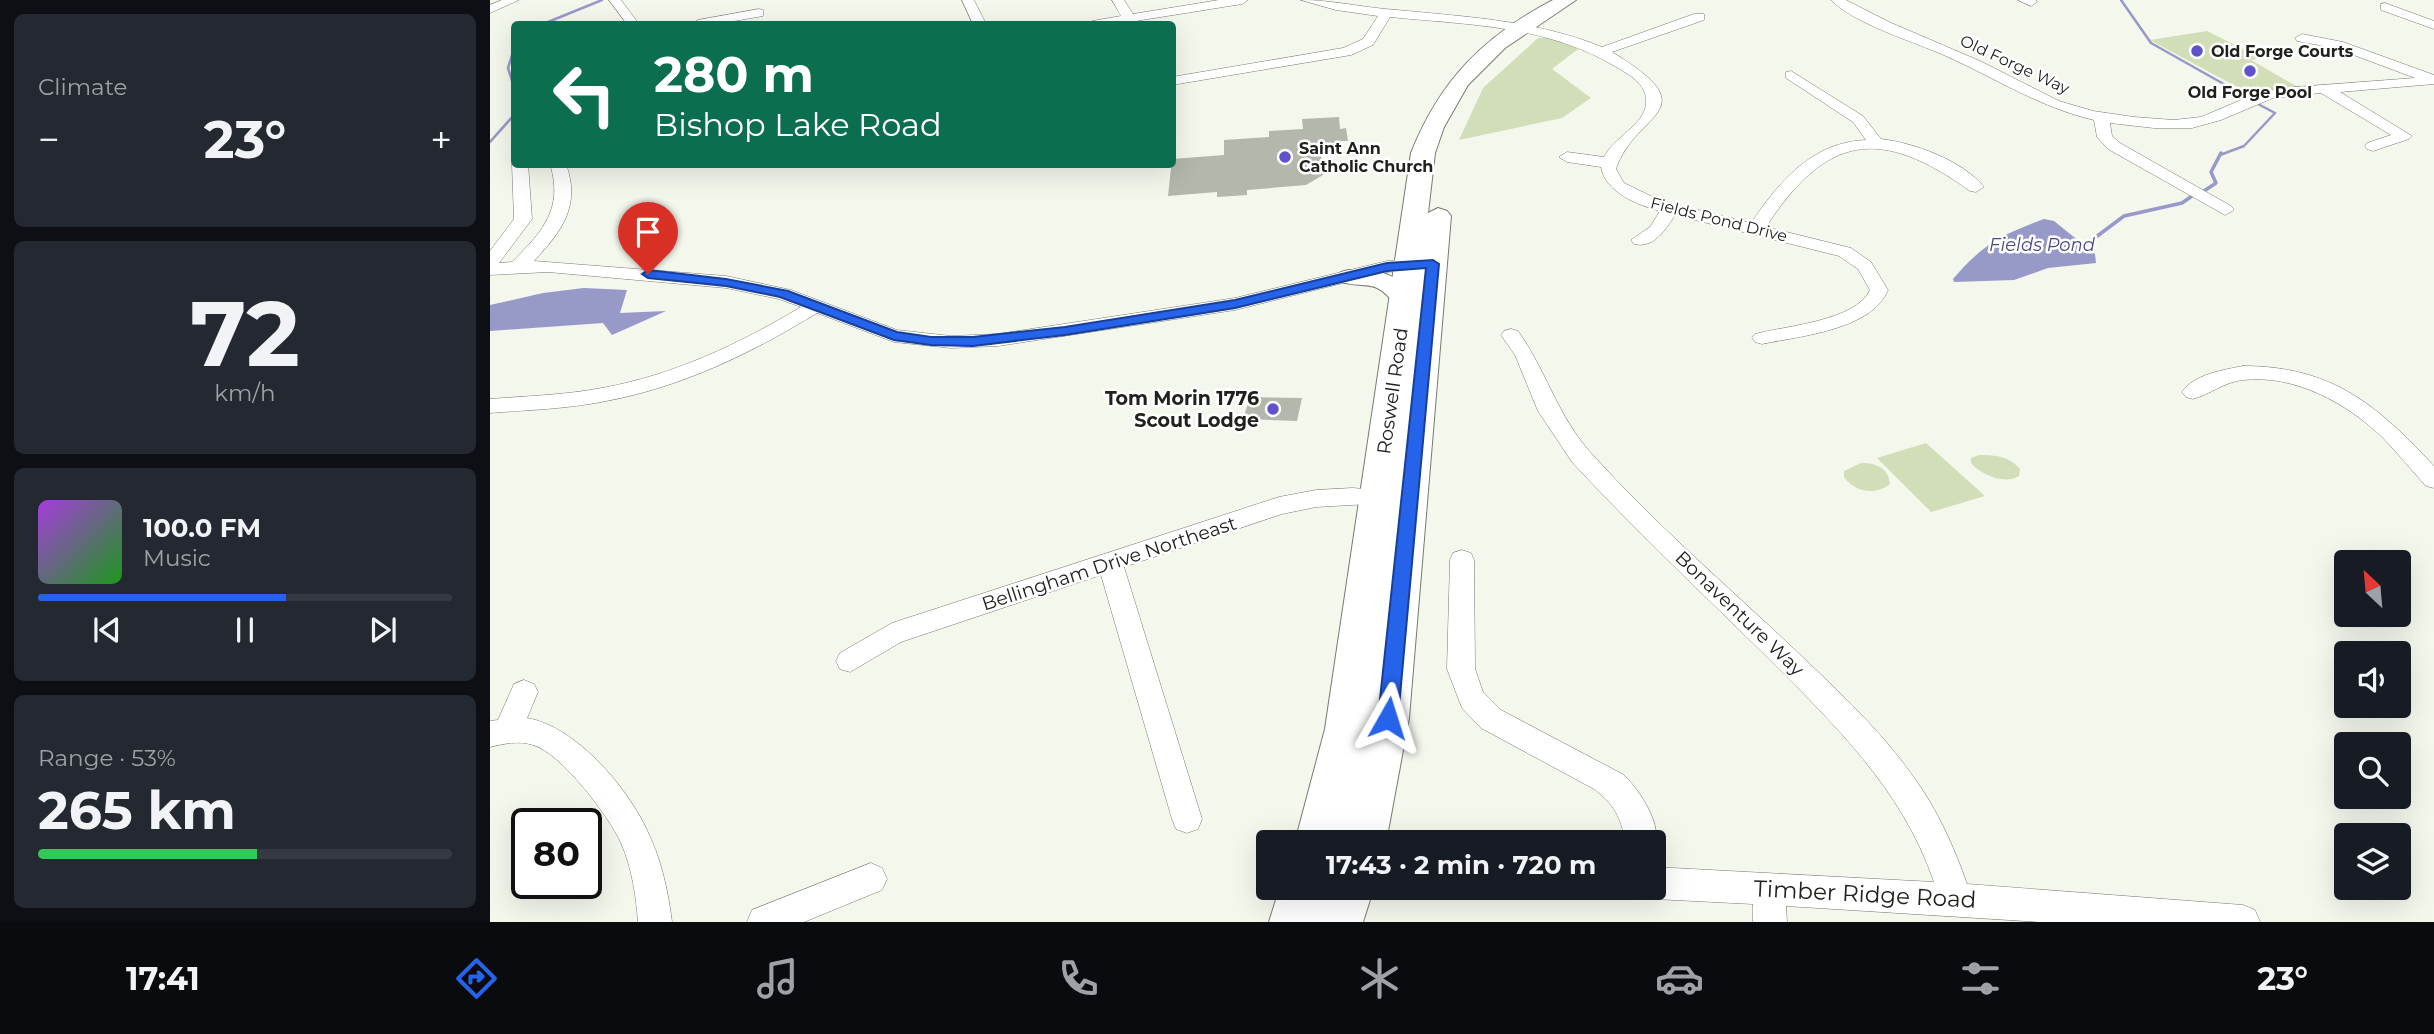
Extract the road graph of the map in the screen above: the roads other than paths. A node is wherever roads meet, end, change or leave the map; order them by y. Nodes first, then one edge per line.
1 (513, 0) edge
2 (615, 0) edge
3 (968, 0) edge
4 (1118, 0) edge
5 (1242, 0) edge
6 (1307, 0) edge
7 (1567, 0) edge
8 (1591, 0) edge
9 (1837, 0) edge
10 (2385, 7) dead end
11 (490, 9) edge
12 (759, 13) dead end
13 (1387, 13) junction
14 (1699, 17) dead end
15 (1129, 19) junction
16 (631, 21) edge
17 (715, 21) edge
18 (977, 21) edge
19 (1116, 21) edge
20 (2434, 25) edge
21 (1526, 29) junction
22 (2302, 38) dead end
23 (1359, 48) junction
24 (1603, 51) junction
25 (1374, 54) dead end
26 (1791, 75) dead end
27 (1176, 80) edge
28 (2434, 80) edge
29 (2325, 89) junction
30 (2101, 115) junction
31 (1876, 144) junction
32 (2373, 146) dead end
33 (1567, 157) dead end
34 (1609, 163) junction
35 (520, 168) edge
36 (559, 168) edge
37 (1976, 187) dead end
38 (1670, 209) junction
39 (2225, 210) dead end
40 (1756, 229) junction
41 (1640, 240) dead end
42 (490, 263) edge
43 (1421, 264) junction
44 (518, 267) junction
45 (490, 269) edge
46 (1349, 277) junction
47 (1404, 301) junction
48 (816, 306) junction
49 (1511, 335) dead end
50 (1762, 338) dead end
51 (2193, 392) dead end
52 (490, 406) edge
53 (2434, 480) edge
54 (1378, 497) junction
55 (1462, 560) dead end
56 (1110, 563) junction
57 (850, 662) dead end
58 (524, 692) dead end
59 (499, 732) edge
60 (1187, 819) dead end
61 (1321, 830) edge
62 (1365, 830) edge
63 (1638, 830) edge
64 (871, 879) dead end
65 (1666, 884) edge
66 (1769, 888) junction
67 (1956, 899) junction
68 (1300, 900) edge
69 (1346, 900) edge
70 (655, 922) edge
71 (764, 922) edge
72 (1293, 922) edge
73 (1339, 922) edge
74 (1770, 922) edge
75 (2243, 922) edge

1 - 11 street
2 - 16 street
3 - 18 street
4 - 15 street
5 - 15 street
6 - 13 street
7 - 21 highway, Roswell Road
8 - 21 highway, Roswell Road
9 - 30 street, Old Forge Way
10 - 20 street
12 - 17 street
13 - 21 street
13 - 23 street
14 - 24 street
15 - 19 street
21 - 24 street
21 - 43 highway, Roswell Road
22 - 28 street
23 - 25 street
23 - 27 street
24 - 34 street
26 - 31 street
28 - 29 street, Old Forge Way
29 - 30 street, Old Forge Way
29 - 32 street
30 - 39 street
31 - 37 street
31 - 40 street
33 - 34 street
34 - 38 street, Fields Pond Drive
35 - 42 street
36 - 44 street
38 - 40 street, Fields Pond Drive
38 - 41 street
40 - 50 street, Fields Pond Drive
43 - 46 street
43 - 47 highway, Roswell Road
43 - 62 highway, Roswell Road
44 - 45 street
44 - 48 street
46 - 47 main road
46 - 48 street
47 - 54 highway, Roswell Road
48 - 52 street
49 - 67 street, Bonaventure Way
51 - 53 street
54 - 56 street, Bellingham Drive Northeast
54 - 61 highway, Roswell Road
55 - 63 street
56 - 57 street, Bellingham Drive Northeast
56 - 60 street
58 - 59 street
59 - 70 street
64 - 71 street
65 - 66 street, Timber Ridge Road
66 - 67 street, Timber Ridge Road
66 - 74 street
67 - 75 street, Timber Ridge Road
68 - 72 highway
69 - 73 highway

